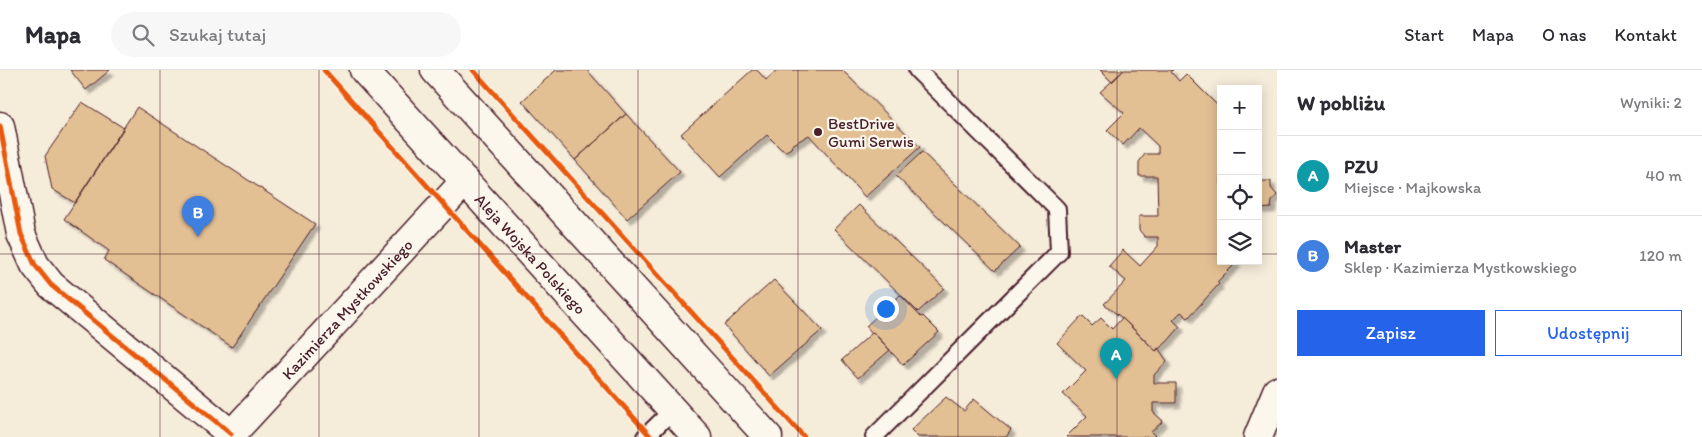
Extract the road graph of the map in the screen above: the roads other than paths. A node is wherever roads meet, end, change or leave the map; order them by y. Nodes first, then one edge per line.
1 (364, 70) edge
2 (435, 70) edge
3 (917, 70) edge
4 (0, 126) edge
5 (465, 182) junction
6 (1277, 392) edge
7 (673, 410) junction
8 (230, 435) edge
9 (645, 437) edge
10 (697, 437) edge
11 (768, 437) edge
12 (874, 437) edge
13 (1258, 437) edge

1 - 5 main road, Aleja Wojska Polskiego
2 - 11 main road
3 - 12 lane
4 - 8 main road
5 - 7 main road, Aleja Wojska Polskiego
5 - 8 main road, Kazimierza Mystkowskiego
6 - 13 main road
7 - 9 lane
7 - 10 main road, Aleja Wojska Polskiego

